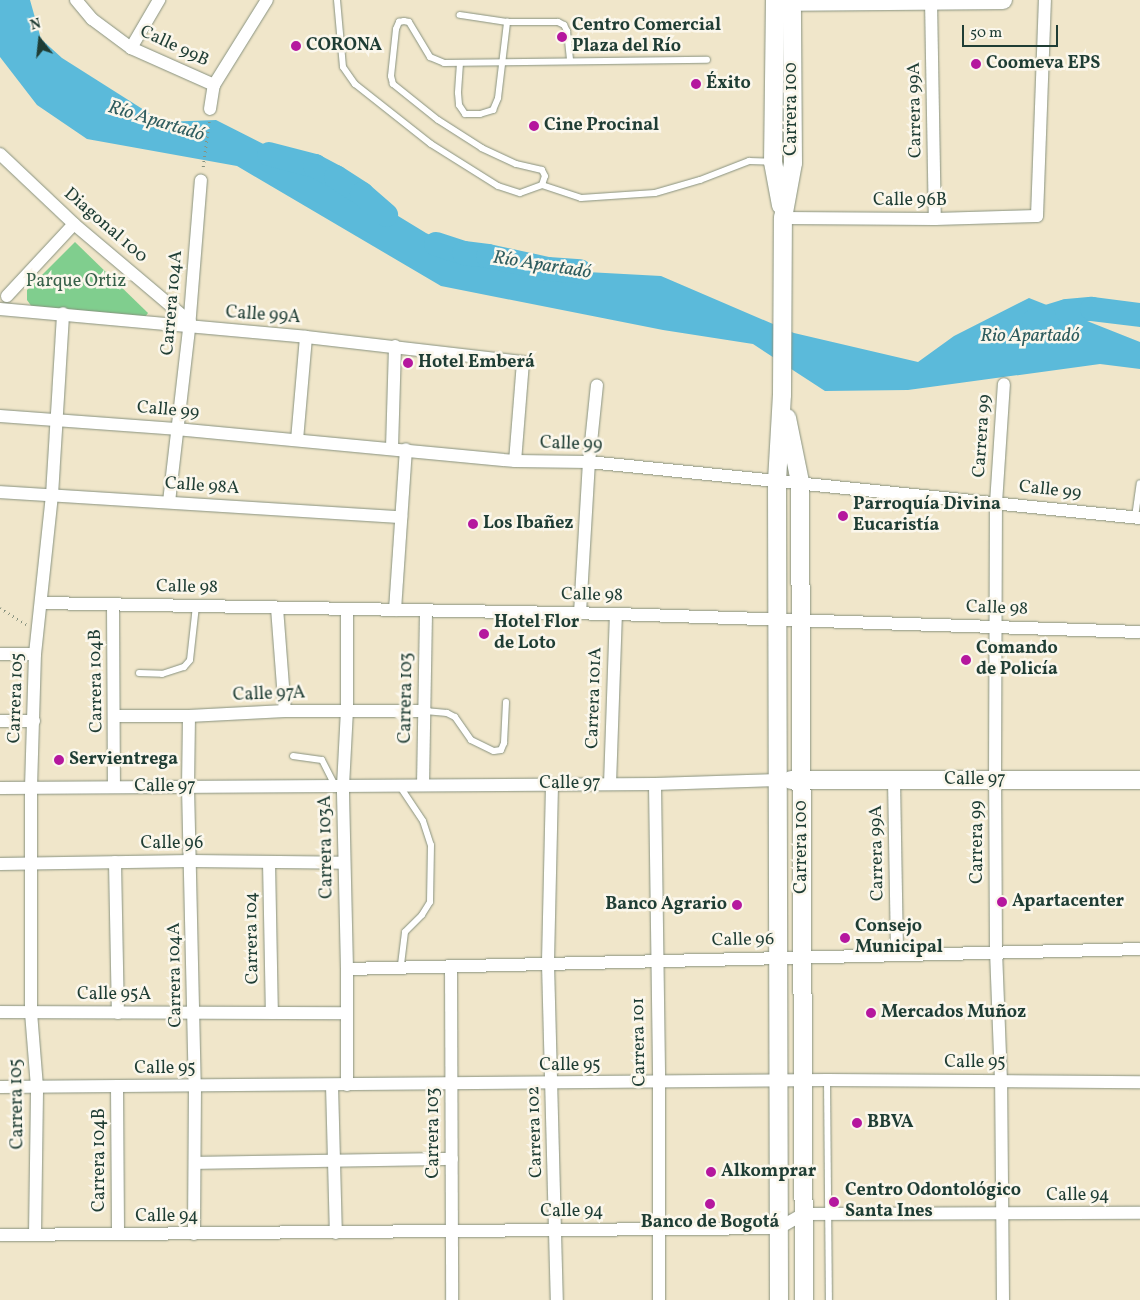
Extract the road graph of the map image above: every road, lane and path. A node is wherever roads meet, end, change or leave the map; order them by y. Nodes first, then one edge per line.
1 (76, 0) edge
2 (159, 0) edge
3 (267, 0) edge
4 (338, 0) edge
5 (1003, 0) edge
6 (1045, 0) edge
7 (784, 1) edge
8 (931, 1) edge
9 (460, 15) dead end
10 (507, 22) junction
11 (131, 48) junction
12 (570, 60) junction
13 (707, 60) dead end
14 (503, 61) junction
15 (460, 63) junction
16 (214, 85) junction
17 (210, 109) joint
18 (0, 154) edge
19 (773, 162) junction
20 (201, 175) joint
21 (542, 185) junction
22 (783, 218) junction
23 (935, 219) junction
24 (74, 224) junction
25 (4, 292) edge
26 (0, 309) edge
27 (22, 310) junction
28 (63, 313) junction
29 (190, 325) junction
30 (306, 337) junction
31 (396, 346) junction
32 (1004, 384) dead end
33 (597, 385) dead end
34 (782, 395) junction
35 (0, 416) edge
36 (57, 420) junction
37 (176, 429) junction
38 (297, 440) junction
39 (392, 448) junction
40 (406, 449) junction
41 (515, 461) junction
42 (589, 462) junction
43 (778, 481) junction
44 (800, 482) junction
45 (1140, 484) edge
46 (0, 492) edge
47 (52, 496) junction
48 (169, 502) junction
49 (996, 502) junction
50 (401, 517) junction
51 (1138, 517) edge
52 (42, 603) junction
53 (113, 604) junction
54 (196, 606) junction
55 (0, 608) edge
56 (277, 608) junction
57 (347, 609) junction
58 (396, 610) junction
59 (426, 611) junction
60 (580, 613) junction
61 (616, 614) junction
62 (778, 619) junction
63 (801, 619) junction
64 (996, 627) junction
65 (38, 632) junction
66 (1140, 632) edge
67 (0, 654) edge
68 (35, 654) junction
69 (139, 673) dead end
70 (506, 702) dead end
71 (347, 710) junction
72 (285, 711) junction
73 (425, 711) junction
74 (115, 716) junction
75 (189, 716) junction
76 (0, 721) edge
77 (34, 721) junction
78 (293, 756) dead end
79 (778, 780) junction
80 (802, 780) junction
81 (894, 780) junction
82 (995, 780) junction
83 (1140, 780) edge
84 (552, 784) junction
85 (610, 784) junction
86 (655, 784) junction
87 (399, 785) junction
88 (423, 785) junction
89 (339, 786) junction
90 (114, 787) junction
91 (188, 787) junction
92 (0, 788) edge
93 (31, 788) junction
94 (191, 861) junction
95 (115, 862) junction
96 (269, 862) junction
97 (32, 863) junction
98 (344, 863) junction
99 (0, 864) edge
100 (1140, 949) edge
101 (996, 952) junction
102 (898, 955) junction
103 (802, 957) junction
104 (778, 958) junction
105 (656, 961) junction
106 (548, 964) junction
107 (451, 966) junction
108 (402, 967) junction
109 (347, 969) junction
110 (0, 1012) edge
111 (31, 1012) junction
112 (118, 1012) junction
113 (347, 1012) junction
114 (194, 1013) junction
115 (272, 1013) junction
116 (827, 1080) junction
117 (803, 1081) junction
118 (1001, 1081) junction
119 (778, 1082) junction
120 (1140, 1082) edge
121 (552, 1083) junction
122 (659, 1083) junction
123 (452, 1084) junction
124 (332, 1085) junction
125 (347, 1085) junction
126 (117, 1086) junction
127 (195, 1086) junction
128 (0, 1087) edge
129 (37, 1087) junction
130 (452, 1159) junction
131 (334, 1160) junction
132 (195, 1163) junction
133 (1140, 1213) edge
134 (804, 1214) junction
135 (828, 1214) junction
136 (1003, 1214) junction
137 (779, 1228) junction
138 (659, 1229) junction
139 (452, 1230) junction
140 (556, 1230) junction
141 (336, 1233) junction
142 (118, 1234) junction
143 (194, 1234) junction
144 (0, 1235) edge
145 (35, 1235) junction
146 (452, 1300) edge
147 (557, 1300) edge
148 (659, 1300) edge
149 (779, 1300) edge
150 (804, 1300) edge
151 (829, 1300) edge
152 (1003, 1300) edge

1 - 11 street, Calle 99B
2 - 11 street
3 - 16 street
4 - 21 lane
5 - 8 main road
6 - 23 street, Calle 96B
7 - 8 main road
7 - 19 main road, Carrera 100
7 - 22 main road, Carrera 100
8 - 23 street, Carrera 99A
9 - 10 lane
10 - 12 lane
10 - 14 lane
11 - 16 street, Calle 99B
12 - 13 lane
12 - 14 lane
14 - 15 lane
14 - 15 lane
15 - 21 lane
16 - 17 street
17 - 20 path
18 - 24 street, Diagonal 100
19 - 21 lane
19 - 22 main road, Carrera 100
20 - 29 street, Carrera 104A
22 - 23 street, Calle 96B
22 - 34 main road, Carrera 100
24 - 25 street
24 - 29 street, Diagonal 100
25 - 27 street
26 - 27 street, Calle 99A
27 - 28 street, Calle 99A
28 - 29 street, Calle 99A
28 - 36 street, Carrera 105
29 - 30 street, Calle 99A
29 - 37 street, Carrera 104A
30 - 31 street, Calle 99A
30 - 38 street
31 - 39 street
31 - 41 street, Calle 99A
32 - 49 street, Carrera 99
33 - 42 street
34 - 43 main road, Carrera 100
34 - 44 main road, Carrera 100
35 - 36 street, Calle 99
36 - 37 street, Calle 99
36 - 47 street, Carrera 105
37 - 38 street, Calle 99
37 - 48 street, Carrera 104A
38 - 39 street, Calle 99
39 - 40 street, Calle 99
40 - 41 street, Calle 99
40 - 50 street
41 - 42 street, Calle 99
42 - 43 street, Calle 99
42 - 60 street
43 - 44 street, Calle 99
43 - 62 main road, Carrera 100
44 - 49 street, Calle 99
44 - 63 main road, Carrera 100
45 - 51 lane
46 - 47 street, Calle 98A
47 - 48 street, Calle 98A
47 - 52 street, Carrera 105
48 - 50 street, Calle 98A
49 - 51 street, Calle 99
49 - 64 street, Carrera 99
50 - 58 street
52 - 53 street, Calle 98
52 - 65 street, Carrera 105
53 - 54 street, Calle 98
53 - 74 street, Carrera 104B
54 - 56 street, Calle 98
54 - 69 lane
55 - 65 path
56 - 57 street, Calle 98
56 - 72 street
57 - 58 street, Calle 98
57 - 71 street, Carrera 103A
58 - 59 street, Calle 98
59 - 60 street, Calle 98
59 - 73 street, Carrera 103
60 - 61 street, Calle 98
61 - 62 street, Calle 98
61 - 85 street, Carrera 101A
62 - 63 street, Calle 98
62 - 79 main road, Carrera 100
63 - 64 street, Calle 98
63 - 80 main road, Carrera 100
64 - 66 street, Calle 98
64 - 82 street, Carrera 99
65 - 68 street, Carrera 105
67 - 68 street
68 - 77 street, Carrera 105
70 - 73 lane
71 - 72 street, Calle 97A
71 - 73 street, Calle 97A
71 - 89 street, Carrera 103A
72 - 75 street, Calle 97A
73 - 88 street, Carrera 103
74 - 75 street, Calle 97A
74 - 90 street, Carrera 104B
75 - 91 street, Carrera 104A
76 - 77 street
77 - 93 street, Carrera 105
78 - 89 lane
79 - 80 main road, Calle 97
79 - 86 street, Calle 97
79 - 104 main road, Carrera 100
80 - 81 main road, Calle 97
80 - 103 main road, Carrera 100
81 - 82 main road, Calle 97
81 - 102 street, Carrera 99A
82 - 83 main road, Calle 97
82 - 101 street, Carrera 99
84 - 85 street, Calle 97
84 - 88 street, Calle 97
84 - 106 street, Carrera 102
85 - 86 street, Calle 97
86 - 105 street, Carrera 101
87 - 88 street, Calle 97
87 - 89 street, Calle 97
87 - 108 lane
89 - 91 street, Calle 97
89 - 98 street, Carrera 103A
90 - 91 street, Calle 97
90 - 93 street, Calle 97
91 - 94 street, Carrera 104A
92 - 93 street, Calle 97
93 - 97 street, Carrera 105
94 - 95 street, Calle 96
94 - 96 street, Calle 96
94 - 114 street, Carrera 104A
95 - 97 street, Calle 96
95 - 112 street
96 - 98 street, Calle 96
96 - 115 street, Carrera 104
97 - 99 street, Calle 96
97 - 111 street, Carrera 105
98 - 109 street, Carrera 103A
100 - 101 street, Calle 96
101 - 102 street, Calle 96
101 - 118 street, Carrera 99
102 - 103 street, Calle 96
103 - 104 street, Calle 96
103 - 117 main road, Carrera 100
104 - 105 street, Calle 96
104 - 119 main road, Carrera 100
105 - 106 street, Calle 96
105 - 122 street, Carrera 101
106 - 107 street, Calle 96
106 - 121 street, Carrera 102
107 - 108 street, Calle 96
107 - 123 street, Carrera 103
108 - 109 street, Calle 96
109 - 113 street, Carrera 103A
110 - 111 street, Calle 95A
111 - 112 street, Calle 95A
111 - 129 street, Carrera 105
112 - 114 street, Calle 95A
113 - 115 street, Calle 95A
113 - 125 street, Carrera 103A
114 - 115 street, Calle 95A
114 - 127 street, Carrera 104A
116 - 117 street, Calle 95
116 - 118 street, Calle 95
116 - 135 lane
117 - 119 street, Calle 95
117 - 134 main road, Carrera 100
118 - 120 street, Calle 95
118 - 136 street, Carrera 99
119 - 122 street, Calle 95
119 - 137 main road, Carrera 100
121 - 122 street, Calle 95
121 - 123 street, Calle 95
121 - 140 street, Carrera 102
122 - 138 street, Carrera 101
123 - 125 street, Calle 95
123 - 130 street, Carrera 103
124 - 125 street, Calle 95
124 - 127 street, Calle 95
124 - 131 street
126 - 127 street, Calle 95
126 - 129 street, Calle 95
126 - 142 street, Carrera 104B
127 - 132 street, Carrera 104A
128 - 129 street, Calle 95
129 - 145 street, Carrera 105
130 - 131 street
130 - 139 street, Carrera 103
131 - 132 street
131 - 141 street
132 - 143 street, Carrera 104A
133 - 136 street, Calle 94
134 - 135 street, Calle 94
134 - 137 street, Calle 94
134 - 150 main road, Carrera 100
135 - 136 street, Calle 94
135 - 151 lane
136 - 152 street, Carrera 99
137 - 138 street, Calle 94
137 - 149 main road, Carrera 100
138 - 140 street, Calle 94
138 - 148 street, Carrera 101
139 - 140 street, Calle 94
139 - 141 street, Calle 94
139 - 146 street, Carrera 103
140 - 147 street, Carrera 102
141 - 143 street, Calle 94
142 - 143 street, Calle 94
142 - 145 street, Calle 94
144 - 145 street, Calle 94

